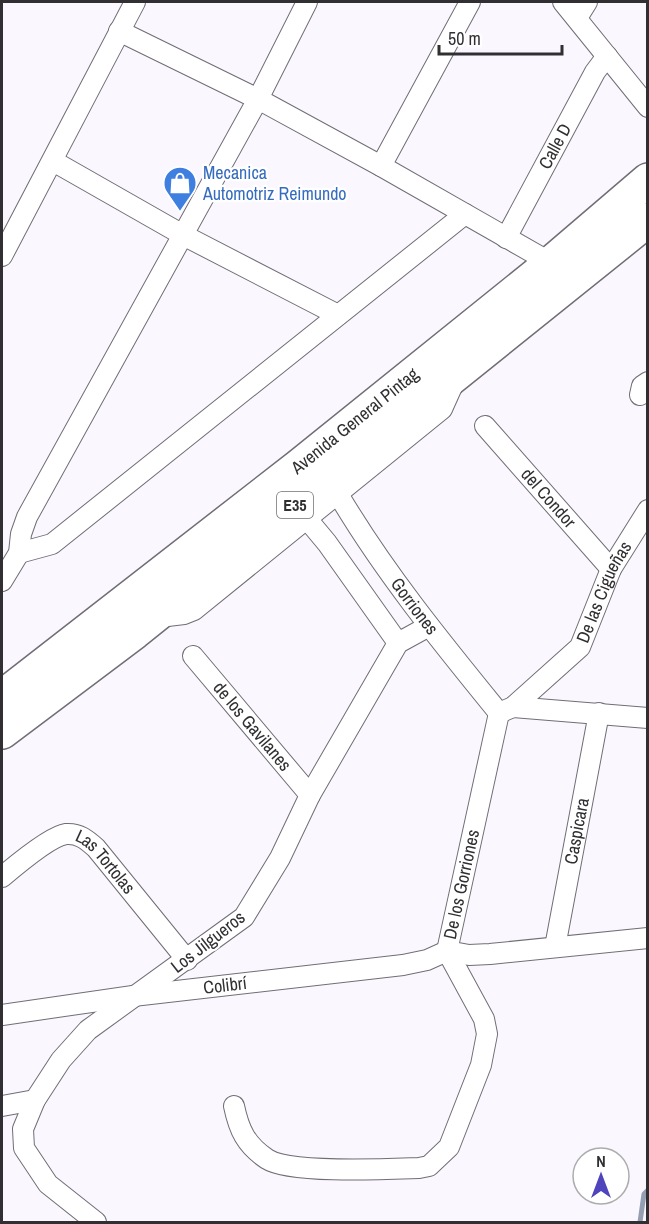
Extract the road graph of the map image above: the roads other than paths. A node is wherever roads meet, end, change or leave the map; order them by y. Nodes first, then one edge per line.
1 (135, 2) edge
2 (307, 2) edge
3 (470, 2) edge
4 (563, 2) edge
5 (582, 10) edge
6 (120, 31) junction
7 (607, 56) junction
8 (258, 99) junction
9 (648, 107) edge
10 (53, 161) junction
11 (381, 166) junction
12 (648, 180) edge
13 (465, 214) junction
14 (648, 220) edge
15 (183, 235) junction
16 (506, 238) junction
17 (2, 256) edge
18 (551, 263) junction
19 (338, 315) junction
20 (459, 371) junction
21 (485, 426) dead end
22 (338, 494) junction
23 (648, 510) edge
24 (307, 519) junction
25 (19, 553) junction
26 (611, 569) junction
27 (2, 580) edge
28 (153, 617) junction
29 (429, 626) junction
30 (398, 643) junction
31 (193, 656) dead end
32 (2, 698) edge
33 (506, 710) junction
34 (599, 713) junction
35 (645, 713) edge
36 (2, 732) edge
37 (310, 795) junction
38 (2, 877) edge
39 (648, 938) edge
40 (555, 947) junction
41 (447, 951) junction
42 (187, 960) junction
43 (133, 996) junction
44 (2, 1015) edge
45 (35, 1100) junction
46 (2, 1106) edge
47 (234, 1106) dead end
48 (96, 1222) edge

1 - 6 street
2 - 8 street
3 - 11 street
4 - 5 street
5 - 7 street
6 - 8 street
6 - 10 street
7 - 9 street
7 - 16 street, Calle D
8 - 11 street
8 - 15 street
10 - 15 street
10 - 17 street
11 - 13 street
12 - 18 highway, Avenida General Pintag / E35
13 - 16 street
13 - 19 street
14 - 20 highway, Avenida General Pintag / E35
15 - 19 street
15 - 25 street
16 - 18 street
18 - 32 highway, Avenida General Pintag / E35
19 - 25 street
20 - 22 street
20 - 28 highway, Avenida General Pintag / E35
21 - 26 street, del Condor
22 - 24 street
22 - 29 street, Gorriones
23 - 26 street, De las Cigueñas
24 - 28 street
24 - 30 street
25 - 27 street
26 - 33 street, De las Cigueñas
28 - 36 highway, Avenida General Pintag / E35
29 - 30 street
29 - 33 street, Gorriones
30 - 37 street, Los Jilgueros
31 - 37 street, de los Gavilanes
33 - 34 street
33 - 41 street, De los Gorriones
34 - 35 street
34 - 40 street, Caspicara
37 - 42 street, Los Jilgueros
38 - 42 street, Las Tortolas
39 - 40 street
40 - 41 street
41 - 43 street, Colibrí
41 - 47 street, De los Gorriones
42 - 43 street, Los Jilgueros
43 - 44 street, Colibrí
43 - 45 street, Los Jilgueros
45 - 46 street
45 - 48 street, Los Jilgueros

